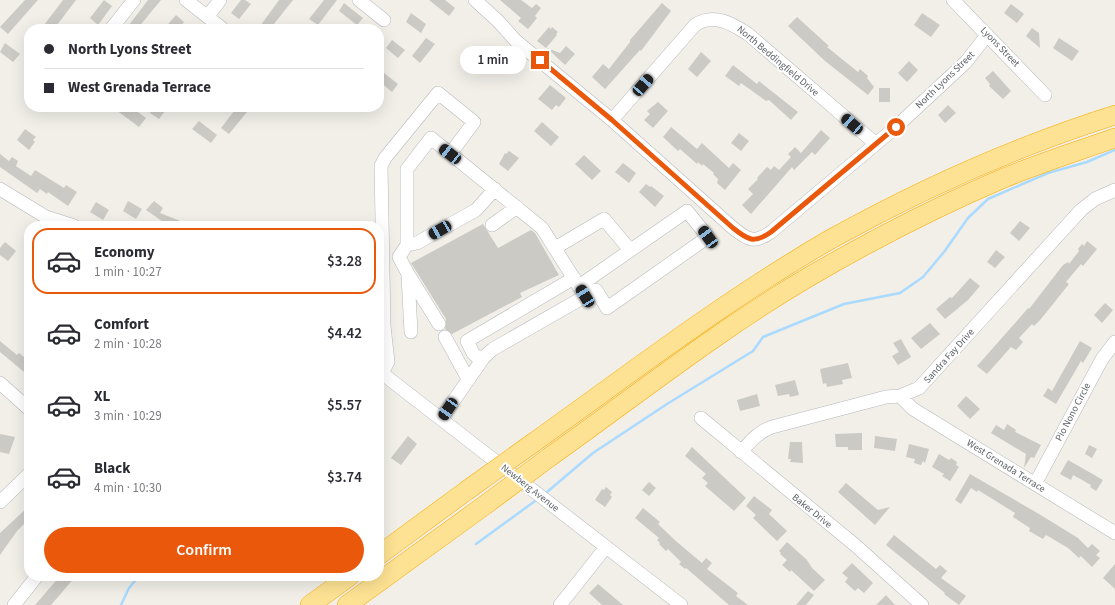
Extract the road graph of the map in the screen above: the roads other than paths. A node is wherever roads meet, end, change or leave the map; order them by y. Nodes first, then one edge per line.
1 (134, 0) edge
2 (186, 0) edge
3 (220, 0) edge
4 (359, 0) edge
5 (954, 0) edge
6 (478, 1) edge
7 (208, 16) junction
8 (384, 20) dead end
9 (115, 24) edge
10 (217, 24) edge
11 (987, 35) junction
12 (1045, 95) dead end
13 (1115, 115) edge
14 (612, 120) junction
15 (1115, 138) edge
16 (876, 144) junction
17 (450, 154) junction
18 (0, 189) edge
19 (495, 189) junction
20 (1115, 190) edge
21 (517, 207) junction
22 (709, 207) junction
23 (691, 216) junction
24 (58, 221) edge
25 (383, 221) edge
26 (492, 225) dead end
27 (407, 245) junction
28 (555, 248) junction
29 (630, 250) junction
30 (384, 256) joint
31 (400, 257) junction
32 (408, 274) junction
33 (580, 287) junction
34 (439, 324) dead end
35 (384, 326) edge
36 (384, 326) edge
37 (411, 332) dead end
38 (445, 337) dead end
39 (1115, 342) edge
40 (484, 357) junction
41 (384, 367) edge
42 (384, 375) edge
43 (468, 379) junction
44 (0, 383) edge
45 (900, 396) junction
46 (24, 405) edge
47 (701, 418) dead end
48 (441, 419) junction
49 (742, 452) junction
50 (24, 479) edge
51 (1035, 484) junction
52 (0, 502) edge
53 (1115, 533) edge
54 (606, 547) junction
55 (384, 551) edge
56 (384, 578) edge
57 (33, 581) edge
58 (343, 581) edge
59 (380, 581) edge
60 (14, 605) edge
61 (310, 605) edge
62 (347, 605) edge
63 (560, 605) edge
64 (681, 605) edge
65 (922, 605) edge

1 - 9 street
2 - 7 street
3 - 7 street
4 - 8 street
5 - 11 street, Lyons Street
6 - 14 street
7 - 10 street
11 - 12 street, Lyons Street
11 - 16 street, North Lyons Street
13 - 55 highway, bridge
14 - 16 street, North Beddingfield Drive
14 - 22 street
15 - 56 highway, bridge
16 - 22 street, North Lyons Street
17 - 19 street
17 - 25 street
17 - 27 street
18 - 24 street
19 - 21 street
19 - 27 street
20 - 45 street, Sandra Fay Drive
21 - 26 street
21 - 28 street
22 - 23 street
23 - 29 street
23 - 33 street
27 - 31 street
28 - 29 street
28 - 33 street
29 - 33 street
30 - 31 street
30 - 36 street
31 - 32 street
32 - 34 street
32 - 37 street
33 - 40 street
33 - 40 street
35 - 41 street
38 - 43 street
39 - 51 street, Pio Nono Circle
40 - 43 street
42 - 48 street, Newberg Avenue
43 - 48 street
44 - 46 street
45 - 49 street, Sandra Fay Drive
45 - 51 street, West Grenada Terrace
47 - 49 street, Baker Drive
48 - 54 street, Newberg Avenue
49 - 65 street, Baker Drive
50 - 52 street
51 - 53 street, West Grenada Terrace
54 - 63 street
54 - 64 street, Newberg Avenue
57 - 60 street
58 - 61 highway
59 - 62 highway, bridge

